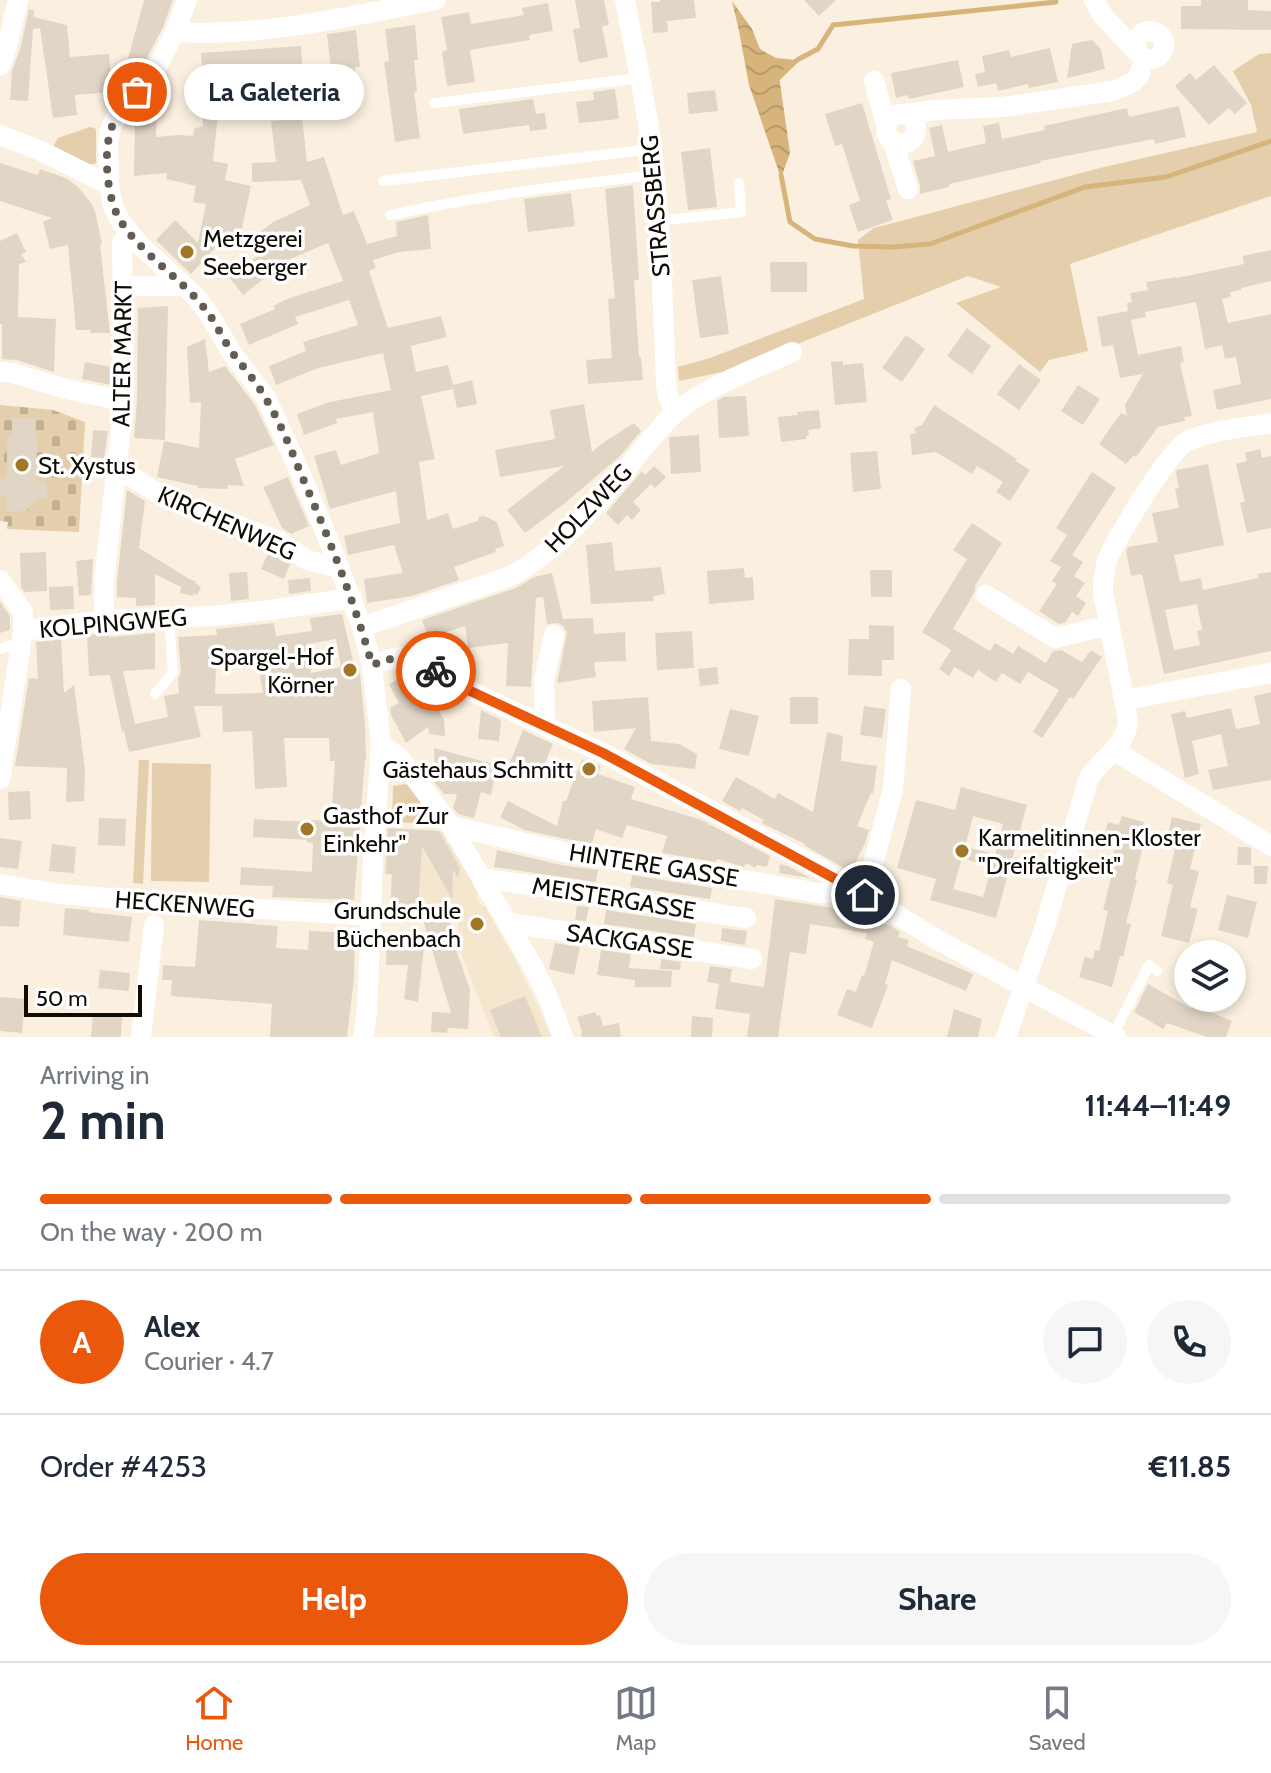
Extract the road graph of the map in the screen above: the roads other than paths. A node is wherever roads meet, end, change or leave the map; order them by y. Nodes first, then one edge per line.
1 (18, 0) edge
2 (187, 0) edge
3 (625, 0) edge
4 (1094, 0) edge
5 (431, 1) edge
6 (175, 32) junction
7 (0, 66) edge
8 (640, 78) junction
9 (874, 81) dead end
10 (434, 103) dead end
11 (907, 114) junction
12 (890, 133) junction
13 (0, 135) edge
14 (652, 149) junction
15 (654, 175) junction
16 (383, 181) dead end
17 (739, 183) dead end
18 (109, 185) junction
19 (908, 189) dead end
20 (390, 215) dead end
21 (658, 221) junction
22 (129, 232) junction
23 (123, 286) junction
24 (184, 286) junction
25 (792, 352) dead end
26 (0, 372) edge
27 (124, 401) junction
28 (675, 413) junction
29 (1271, 423) edge
30 (118, 468) junction
31 (340, 568) junction
32 (0, 580) edge
33 (986, 595) dead end
34 (352, 598) junction
35 (169, 617) junction
36 (104, 620) junction
37 (1109, 625) junction
38 (362, 627) junction
39 (554, 635) dead end
40 (22, 636) junction
41 (0, 649) edge
42 (372, 665) junction
43 (1271, 673) edge
44 (901, 689) dead end
45 (155, 694) dead end
46 (1124, 700) junction
47 (545, 726) junction
48 (381, 744) junction
49 (1113, 750) junction
50 (0, 779) edge
51 (451, 826) junction
52 (1271, 846) edge
53 (482, 878) junction
54 (0, 884) edge
55 (862, 893) junction
56 (155, 902) junction
57 (371, 916) junction
58 (746, 918) dead end
59 (509, 923) junction
60 (154, 925) joint
61 (752, 959) dead end
62 (1157, 971) dead end
63 (1024, 987) junction
64 (1115, 1036) edge
65 (141, 1037) edge
66 (363, 1037) edge
67 (563, 1037) edge
68 (1006, 1037) edge

1 - 7 street
2 - 6 street
3 - 8 street, STRASSBERG
4 - 11 street
5 - 6 street
6 - 18 street
8 - 10 lane
8 - 14 street, STRASSBERG
9 - 12 street
11 - 12 street
11 - 12 street
12 - 19 street
13 - 18 street
14 - 15 street, STRASSBERG
14 - 16 lane
15 - 20 lane
15 - 21 street, STRASSBERG
17 - 21 lane
18 - 22 street
21 - 28 street, STRASSBERG
22 - 23 street, ALTER MARKT
22 - 24 street
23 - 24 street
23 - 27 street, ALTER MARKT
24 - 31 street
25 - 28 street, HOLZWEG
26 - 27 street
27 - 30 street, ALTER MARKT
28 - 38 street, HOLZWEG
29 - 37 street
30 - 31 street, KIRCHENWEG
30 - 36 street, ALTER MARKT
31 - 34 street
32 - 40 street
33 - 37 street
34 - 35 street, KOLPINGWEG
34 - 38 street
35 - 36 street, KOLPINGWEG
35 - 45 lane
36 - 40 street, KOLPINGWEG
37 - 46 street
38 - 42 street
39 - 47 street
40 - 41 lane
40 - 50 street, KOLPINGWEG
42 - 47 street
42 - 48 street
43 - 46 street
44 - 55 street
46 - 49 street
47 - 55 street
48 - 51 street
48 - 57 street
49 - 52 street
49 - 63 street
51 - 53 street
51 - 55 street, HINTERE GASSE
53 - 58 street, MEISTERGASSE
53 - 59 street
54 - 56 street, HECKENWEG
55 - 63 street
56 - 57 street, HECKENWEG
56 - 60 lane
57 - 66 street
59 - 61 street, SACKGASSE
59 - 67 street
60 - 65 street
62 - 64 lane
63 - 64 street
63 - 68 street

